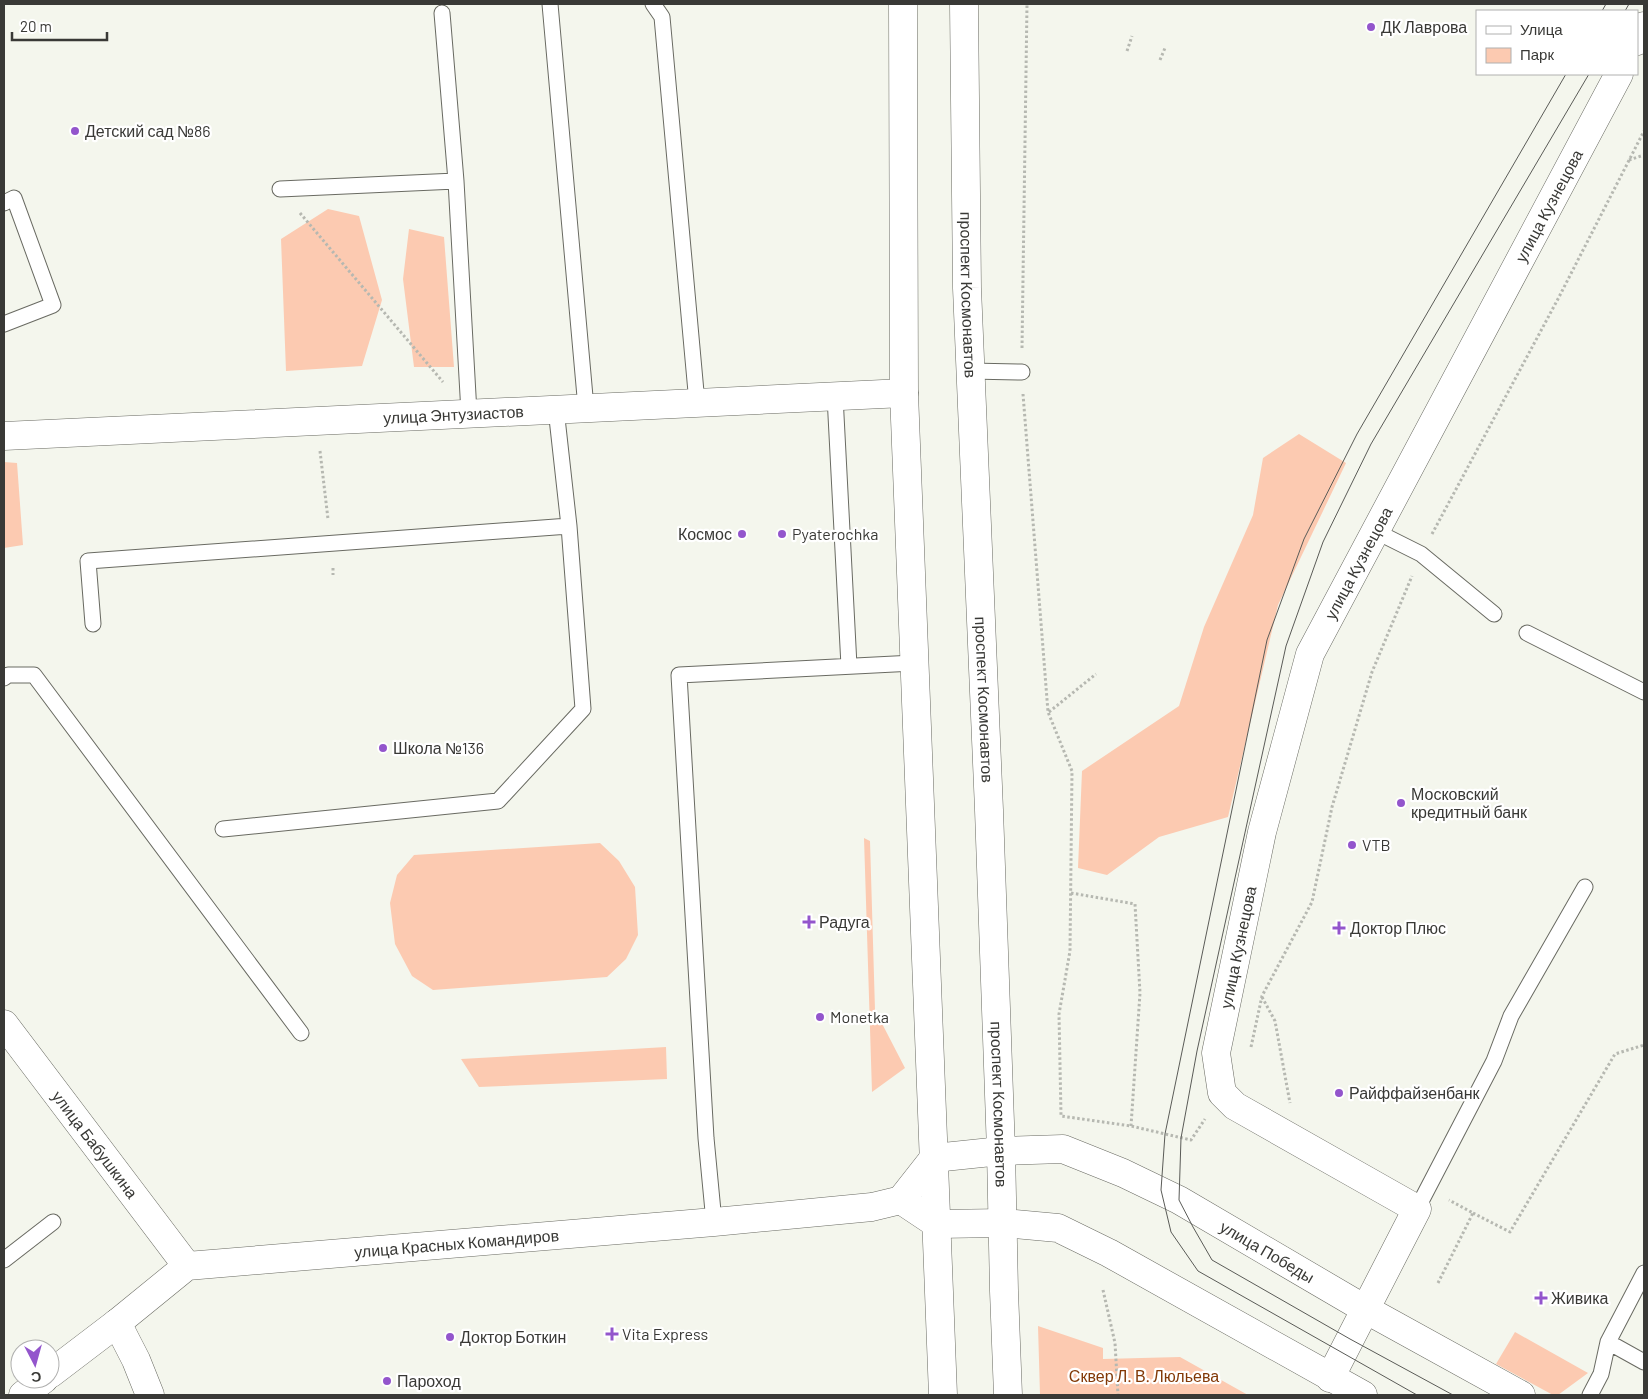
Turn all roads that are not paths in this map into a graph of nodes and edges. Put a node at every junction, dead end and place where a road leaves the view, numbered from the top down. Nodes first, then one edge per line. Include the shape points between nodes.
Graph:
1 (550, 4) edge
2 (653, 4) edge
3 (903, 4) edge
4 (964, 4) edge
5 (442, 13) dead end
6 (1644, 26) edge
7 (1638, 38) edge
8 (1618, 75) edge
9 (456, 181) junction
10 (280, 189) road end
11 (4, 203) edge
12 (4, 324) edge
13 (970, 371) junction
14 (1022, 372) dead end
15 (904, 393) junction
16 (835, 396) junction
17 (696, 403) junction
18 (586, 408) junction
19 (556, 410) junction
20 (469, 413) junction
21 (4, 436) edge
22 (569, 526) junction
23 (1375, 532) junction
24 (1494, 614) dead end
25 (93, 624) dead end
26 (1527, 633) dead end
27 (914, 663) junction
28 (849, 666) junction
29 (4, 678) edge
30 (1644, 692) edge
31 (223, 829) dead end
32 (1585, 887) dead end
33 (4, 1024) edge
34 (301, 1033) dead end
35 (1002, 1151) junction
36 (934, 1158) junction
37 (901, 1200) junction
38 (1417, 1209) junction
39 (53, 1222) dead end
40 (714, 1222) junction
41 (1003, 1223) junction
42 (937, 1224) junction
43 (4, 1260) edge
44 (187, 1266) junction
45 (1644, 1273) edge
46 (1365, 1309) junction
47 (117, 1323) junction
48 (1608, 1342) junction
49 (1644, 1362) edge
50 (60, 1366) edge
51 (1330, 1378) junction
52 (150, 1395) edge
53 (943, 1395) edge
54 (1008, 1395) edge
55 (1362, 1395) edge
56 (1521, 1395) edge
57 (1590, 1395) edge

1 - 18 lane
2 - 17 lane via 662,17
3 - 15 main road
4 - 13 main road, проспект Космонавтов
5 - 9 lane
6 - 7 main road
8 - 23 main road, улица Кузнецова
9 - 10 lane
9 - 20 lane
11 - 12 lane via 14,198 53,305
13 - 14 lane
13 - 35 main road, проспект Космонавтов
15 - 16 main road, улица Энтузиастов
15 - 27 main road
16 - 17 main road, улица Энтузиастов
16 - 28 lane
17 - 18 main road, улица Энтузиастов
18 - 19 main road, улица Энтузиастов
19 - 20 main road, улица Энтузиастов
19 - 22 lane
20 - 21 main road, улица Энтузиастов
22 - 25 lane via 88,561
22 - 31 lane via 583,709 498,801
23 - 24 lane via 1421,554
23 - 38 main road, улица Кузнецова via 1310,654 1262,832 1216,1053 1222,1093 1234,1106
26 - 30 lane
27 - 28 lane
27 - 36 main road
28 - 40 lane via 679,675 705,1128
29 - 34 lane via 8,675 34,675
32 - 38 lane via 1512,1016 1494,1062
33 - 44 main road, улица Бабушкина
35 - 36 main road, улица Победы
35 - 41 main road, проспект Космонавтов
35 - 46 main road, улица Победы via 1063,1148 1123,1173 1179,1200
36 - 37 main road
36 - 42 main road
37 - 40 main road, улица Красных Командиров via 872,1207
37 - 42 main road
38 - 46 main road
39 - 43 lane
40 - 44 main road, улица Красных Командиров
41 - 42 main road
41 - 51 main road via 1058,1228 1109,1253
41 - 54 main road, проспект Космонавтов
42 - 53 main road
44 - 47 main road
45 - 48 lane
46 - 51 main road
46 - 56 main road, улица Победы
47 - 50 main road
47 - 52 main road
48 - 49 lane
48 - 57 lane via 1601,1374
51 - 55 main road

